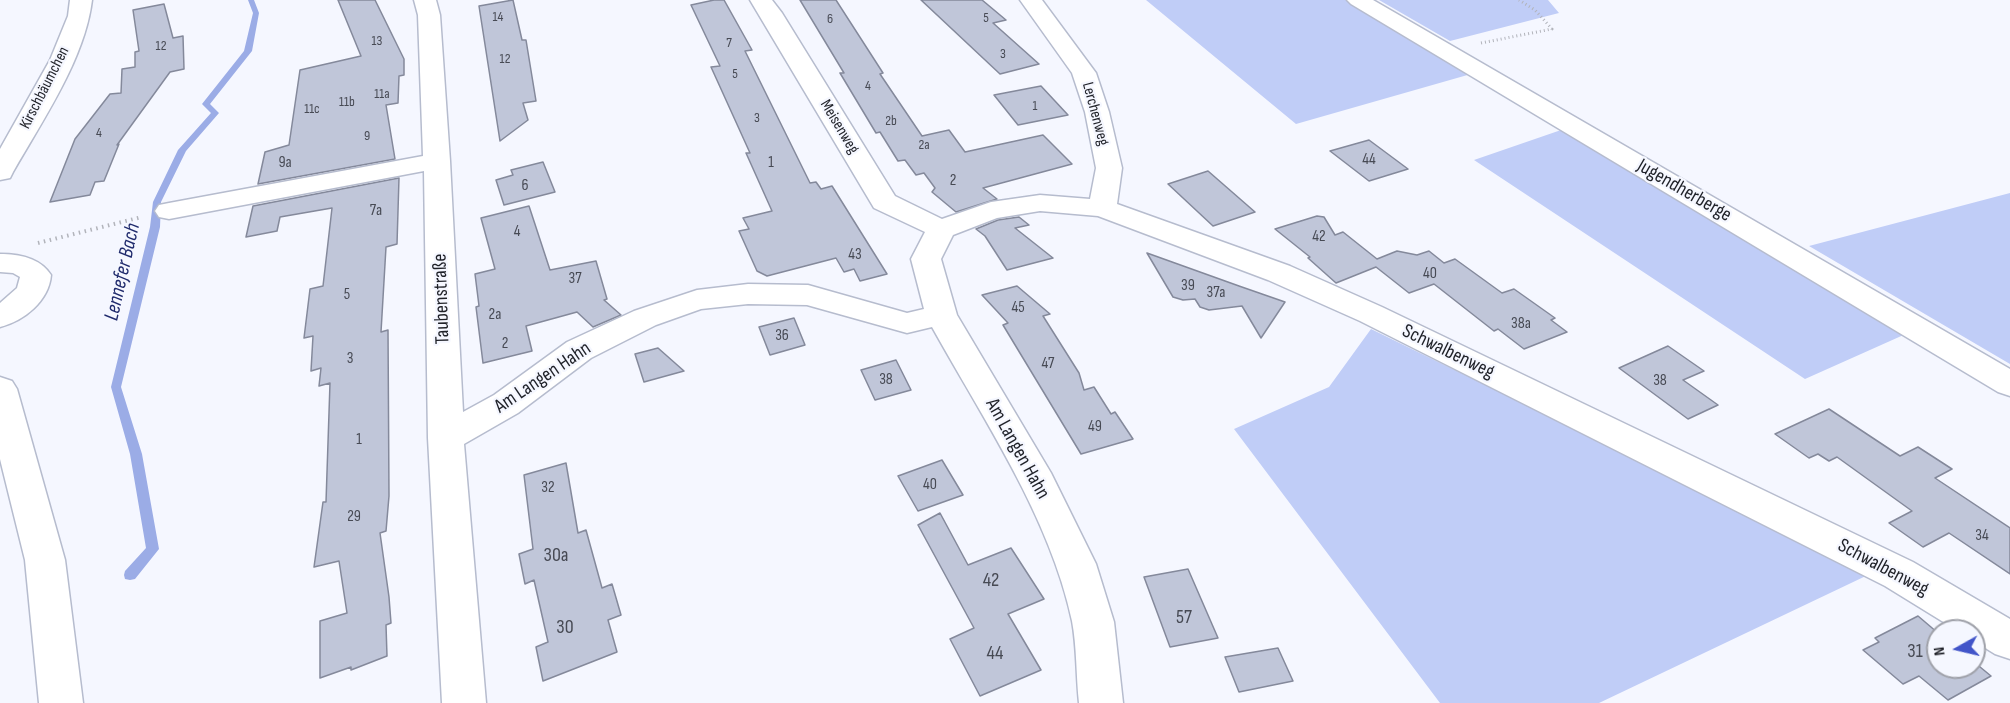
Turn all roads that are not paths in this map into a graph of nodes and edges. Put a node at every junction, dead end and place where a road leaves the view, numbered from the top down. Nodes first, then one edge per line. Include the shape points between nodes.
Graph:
1 (81, 0) edge
2 (425, 0) edge
3 (760, 0) edge
4 (1031, 0) edge
5 (1358, 0) edge
6 (437, 161) junction
7 (0, 172) edge
8 (1102, 208) junction
9 (157, 214) road end
10 (940, 229) junction
11 (0, 263) edge
12 (941, 315) junction
13 (0, 317) edge
14 (2010, 384) edge
15 (0, 389) edge
16 (446, 438) junction
17 (2010, 641) edge
18 (61, 703) edge
19 (464, 703) edge
20 (1101, 703) edge

1 - 7 street, Kirschbäumchen via 76,26 55,71
2 - 6 street, Taubenstraße
3 - 10 street, Meisenweg via 884,202
4 - 8 street, Lerchenweg via 1084,73 1098,112 1109,168
5 - 14 street, Jugendherberge
6 - 9 street
6 - 16 street, Taubenstraße
8 - 10 street, Schwalbenweg via 1040,203 991,210
8 - 17 street, Schwalbenweg via 1279,273 1371,314 1899,573
10 - 12 street via 926,260
11 - 13 street via 30,268 36,275 36,284 29,295
12 - 16 street, Am Langen Hahn via 907,323 808,295 748,294 698,300 645,318 579,350 506,404
12 - 20 street, Am Langen Hahn via 1038,483 1076,564 1093,622
15 - 18 street via 45,560
16 - 19 street

